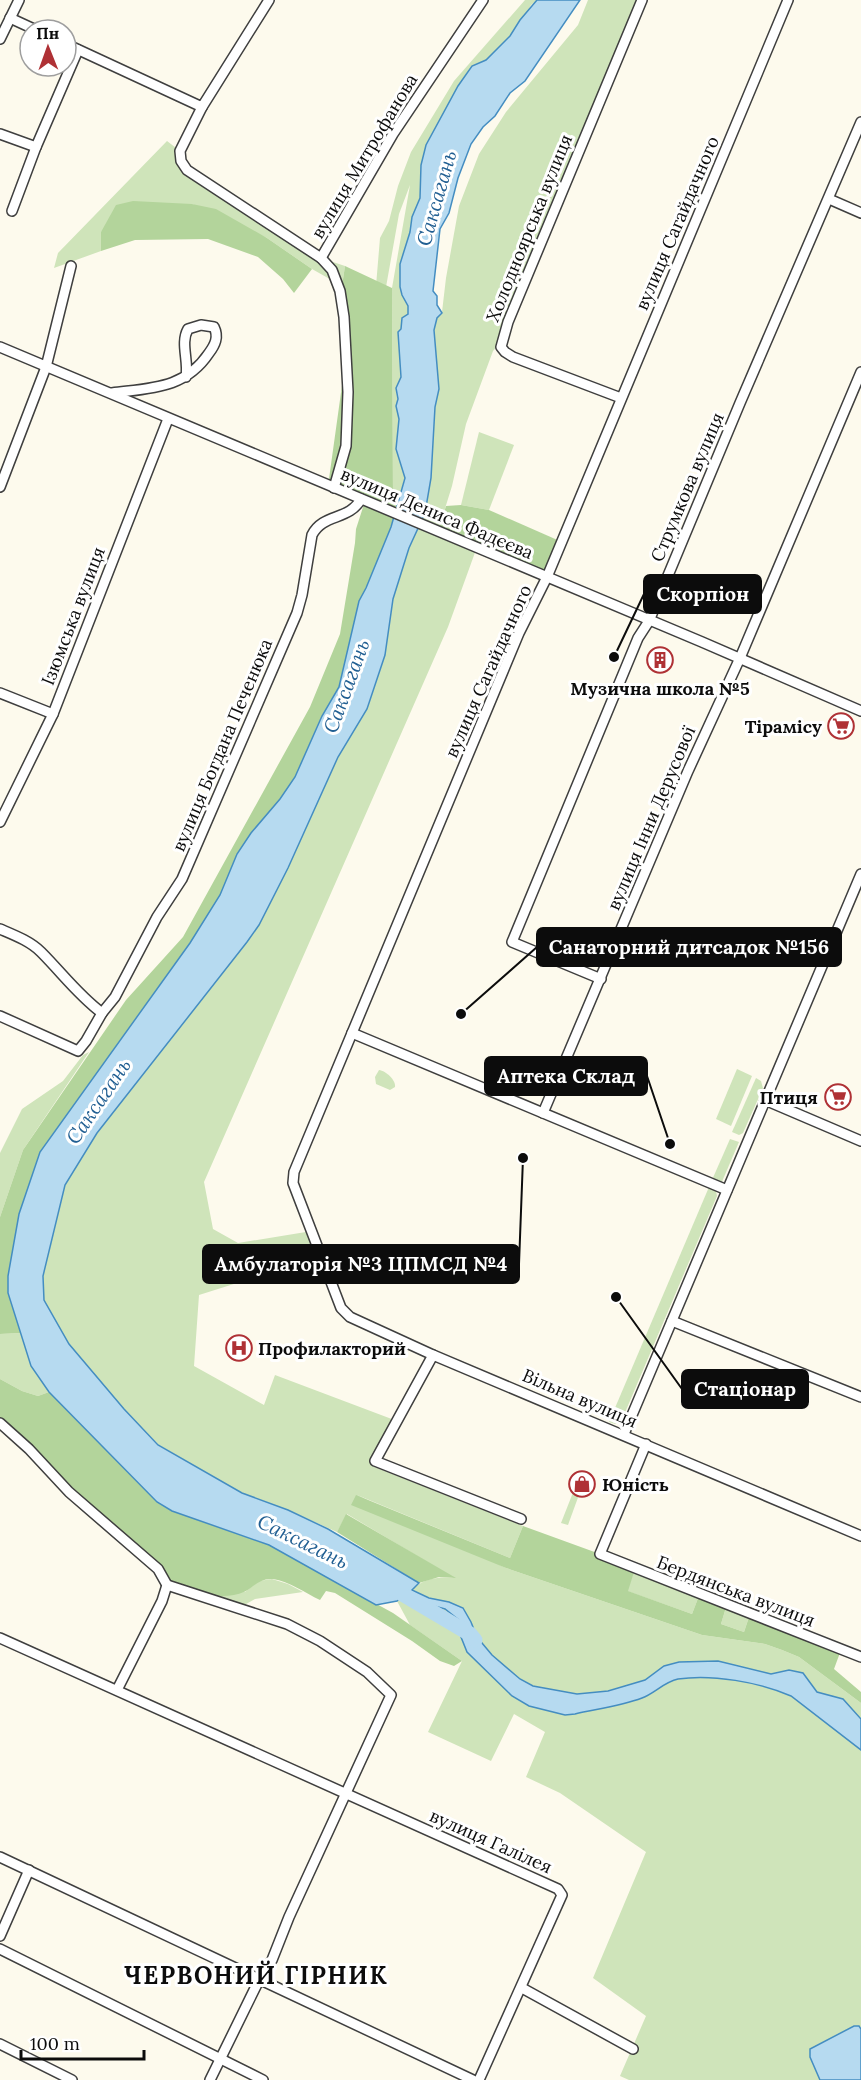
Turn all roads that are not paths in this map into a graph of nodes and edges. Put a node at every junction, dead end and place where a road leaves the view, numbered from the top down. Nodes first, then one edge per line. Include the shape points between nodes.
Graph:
1 (19, 0) edge
2 (269, 0) edge
3 (483, 0) edge
4 (642, 0) edge
5 (788, 0) edge
6 (10, 18) junction
7 (18, 22) edge
8 (0, 39) edge
9 (78, 50) edge
10 (66, 78) edge
11 (202, 107) junction
12 (861, 122) edge
13 (0, 134) edge
14 (36, 147) junction
15 (829, 199) junction
16 (12, 211) dead end
17 (861, 213) edge
18 (321, 258) junction
19 (70, 266) dead end
20 (0, 347) edge
21 (46, 367) junction
22 (861, 372) edge
23 (186, 377) junction
24 (109, 394) junction
25 (621, 398) junction
26 (168, 418) junction
27 (0, 486) edge
28 (334, 488) junction
29 (363, 500) junction
30 (547, 578) junction
31 (650, 621) junction
32 (740, 658) junction
33 (0, 693) edge
34 (861, 711) edge
35 (53, 714) junction
36 (0, 822) edge
37 (861, 874) edge
38 (0, 929) edge
39 (601, 979) junction
40 (102, 1013) junction
41 (0, 1016) edge
42 (352, 1033) junction
43 (765, 1100) junction
44 (543, 1113) junction
45 (861, 1141) edge
46 (727, 1190) junction
47 (322, 1256) joint
48 (672, 1321) junction
49 (433, 1354) junction
50 (861, 1397) edge
51 (0, 1423) edge
52 (624, 1434) junction
53 (646, 1444) junction
54 (521, 1519) dead end
55 (861, 1536) edge
56 (167, 1585) junction
57 (0, 1638) edge
58 (861, 1657) edge
59 (117, 1690) junction
60 (345, 1794) junction
61 (0, 1857) edge
62 (29, 1870) junction
63 (0, 1936) edge
64 (0, 1949) edge
65 (260, 1978) junction
66 (522, 1988) junction
67 (0, 2044) edge
68 (633, 2049) dead end
69 (220, 2059) junction
70 (72, 2080) edge
71 (210, 2080) edge
72 (262, 2080) edge
73 (473, 2080) edge
74 (479, 2080) edge

1 - 6 street
2 - 11 street
3 - 18 street, вулиця Митрофанова via 393,134
4 - 25 street, Холодноярська вулиця via 501,347 513,357
5 - 25 street, вулиця Сагайдачного
6 - 7 street
6 - 8 street
9 - 11 street
10 - 14 street
11 - 18 street, вулиця Митрофанова via 180,151 187,170
12 - 15 street, Струмкова вулиця
13 - 14 street
14 - 16 street
15 - 17 street
15 - 31 street, Струмкова вулиця
18 - 28 street via 332,270 340,291 348,382 346,447
19 - 21 street
20 - 21 street, вулиця Дениса Фадєєва
21 - 24 street, вулиця Дениса Фадєєва
21 - 27 street
22 - 32 street, вулиця Інни Дерусової
23 - 23 street via 214,346 214,327 201,325 188,329 184,335
23 - 24 street via 175,383
24 - 26 street, вулиця Дениса Фадєєва
25 - 30 street, вулиця Сагайдачного
26 - 28 street, вулиця Дениса Фадєєва
26 - 35 street, Ізюмська вулиця
28 - 29 street, вулиця Дениса Фадєєва
29 - 30 street, вулиця Дениса Фадєєва
29 - 40 street, вулиця Богдана Печенюка via 316,526 297,613 204,829 182,879
30 - 31 street, вулиця Дениса Фадєєва
30 - 42 street, вулиця Сагайдачного via 519,633
31 - 32 street, вулиця Дениса Фадєєва
31 - 39 street, Струмкова вулиця via 638,638 512,942
32 - 34 street, вулиця Дениса Фадєєва
32 - 39 street, вулиця Інни Дерусової
33 - 35 street
35 - 36 street, Ізюмська вулиця
37 - 43 street
38 - 40 street via 40,951 74,990
39 - 44 street, вулиця Інни Дерусової
40 - 41 street, вулиця Богдана Печенюка via 78,1051
42 - 44 street
42 - 47 street, вулиця Сагайдачного via 294,1172 293,1183
43 - 45 street
43 - 46 street
44 - 46 street
46 - 48 street
47 - 49 street, Вільна вулиця via 344,1313
48 - 50 street
48 - 52 street
49 - 52 street, Вільна вулиця
49 - 54 street via 375,1461
51 - 56 street via 69,1492 158,1569
52 - 53 street, Вільна вулиця
53 - 55 street, Вільна вулиця
53 - 58 street, Бердянська вулиця via 600,1554
56 - 59 street
56 - 60 street via 287,1624 367,1672 391,1695
57 - 59 street, вулиця Галілея
59 - 60 street, вулиця Галілея
60 - 65 street
60 - 66 street, вулиця Галілея via 558,1889 561,1896
61 - 62 street
62 - 63 street
62 - 65 street
64 - 69 street
65 - 69 street
65 - 73 street
66 - 68 street
66 - 74 street, вулиця Галілея
67 - 70 street
69 - 71 street
69 - 72 street

